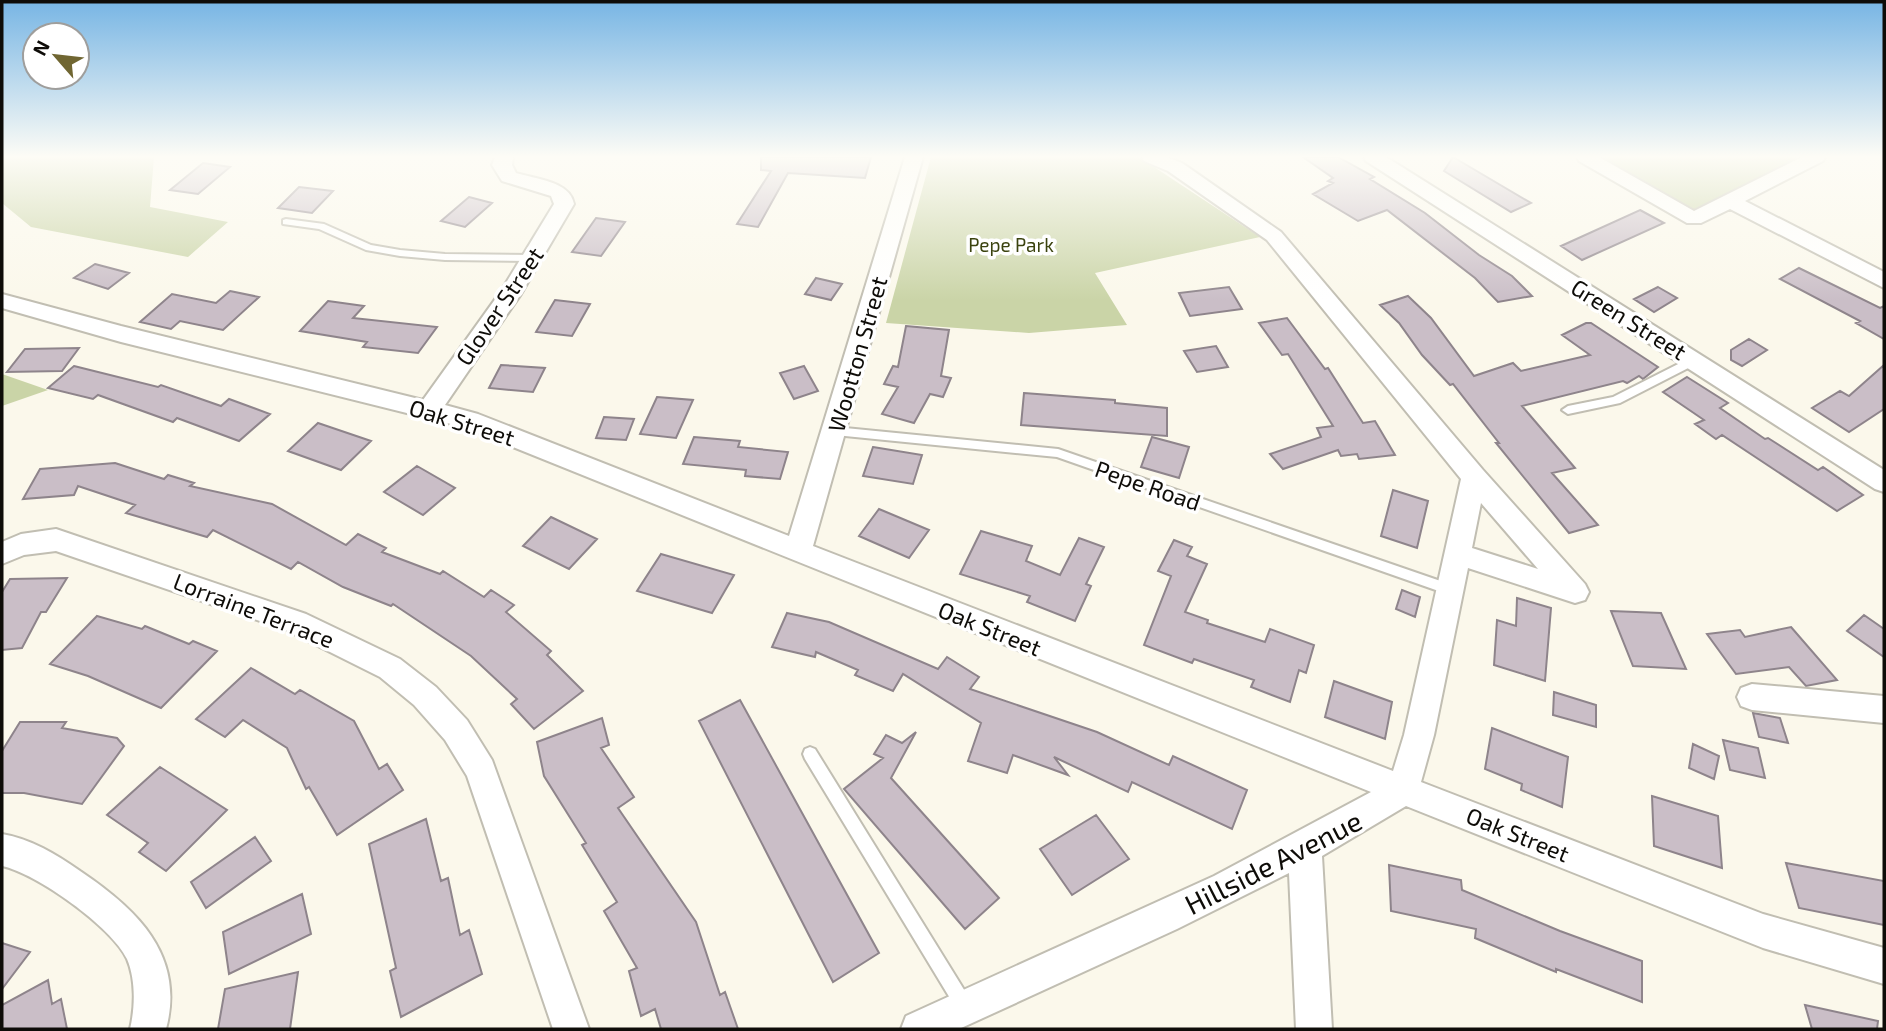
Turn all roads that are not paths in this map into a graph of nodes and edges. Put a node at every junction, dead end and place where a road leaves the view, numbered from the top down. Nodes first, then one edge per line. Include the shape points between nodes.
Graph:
1 (563, 205) edge
2 (900, 205) edge
3 (1230, 205) edge
4 (1449, 205) edge
5 (1670, 205) edge
6 (1722, 205) edge
7 (1738, 205) edge
8 (1694, 219) joint
9 (286, 222) dead end
10 (533, 258) junction
11 (1884, 281) edge
12 (2, 301) edge
13 (85, 324) joint
14 (1694, 360) junction
15 (429, 410) junction
16 (1568, 410) dead end
17 (835, 431) junction
18 (1879, 471) edge
19 (1474, 477) junction
20 (798, 551) junction
21 (2, 553) edge
22 (1458, 554) junction
23 (1450, 590) junction
24 (1752, 697) dead end
25 (1884, 709) edge
26 (810, 754) dead end
27 (1403, 788) junction
28 (1305, 848) junction
29 (2, 850) edge
30 (1884, 966) edge
31 (965, 1008) junction
32 (148, 1029) edge
33 (571, 1029) edge
34 (919, 1029) edge
35 (1314, 1029) edge

1 - 10 street, Glover Street
2 - 17 street, Wootton Street
3 - 19 street via 1274,236
4 - 14 street, Green Street
5 - 8 street
6 - 8 street
7 - 11 street
9 - 10 lane via 321,226 369,248 400,253
10 - 15 street, Glover Street
12 - 13 street
13 - 15 street, Oak Street
14 - 16 lane via 1616,400
14 - 18 street, Green Street
15 - 20 street, Oak Street via 530,443
17 - 20 street, Wootton Street
17 - 23 lane, Pepe Road via 1058,453
19 - 22 street
19 - 22 street via 1575,592
20 - 27 street, Oak Street
21 - 33 street, Lorraine Terrace via 56,540 202,588 296,622 390,668 425,696 456,730 481,770
22 - 23 street
23 - 27 street
24 - 25 street
26 - 31 lane
27 - 28 street, Hillside Avenue
27 - 30 street, Oak Street via 1763,931
28 - 31 street, Hillside Avenue via 1207,898
28 - 35 street
29 - 32 street via 40,863 127,926 150,974 152,1016
31 - 34 street, Hillside Avenue

